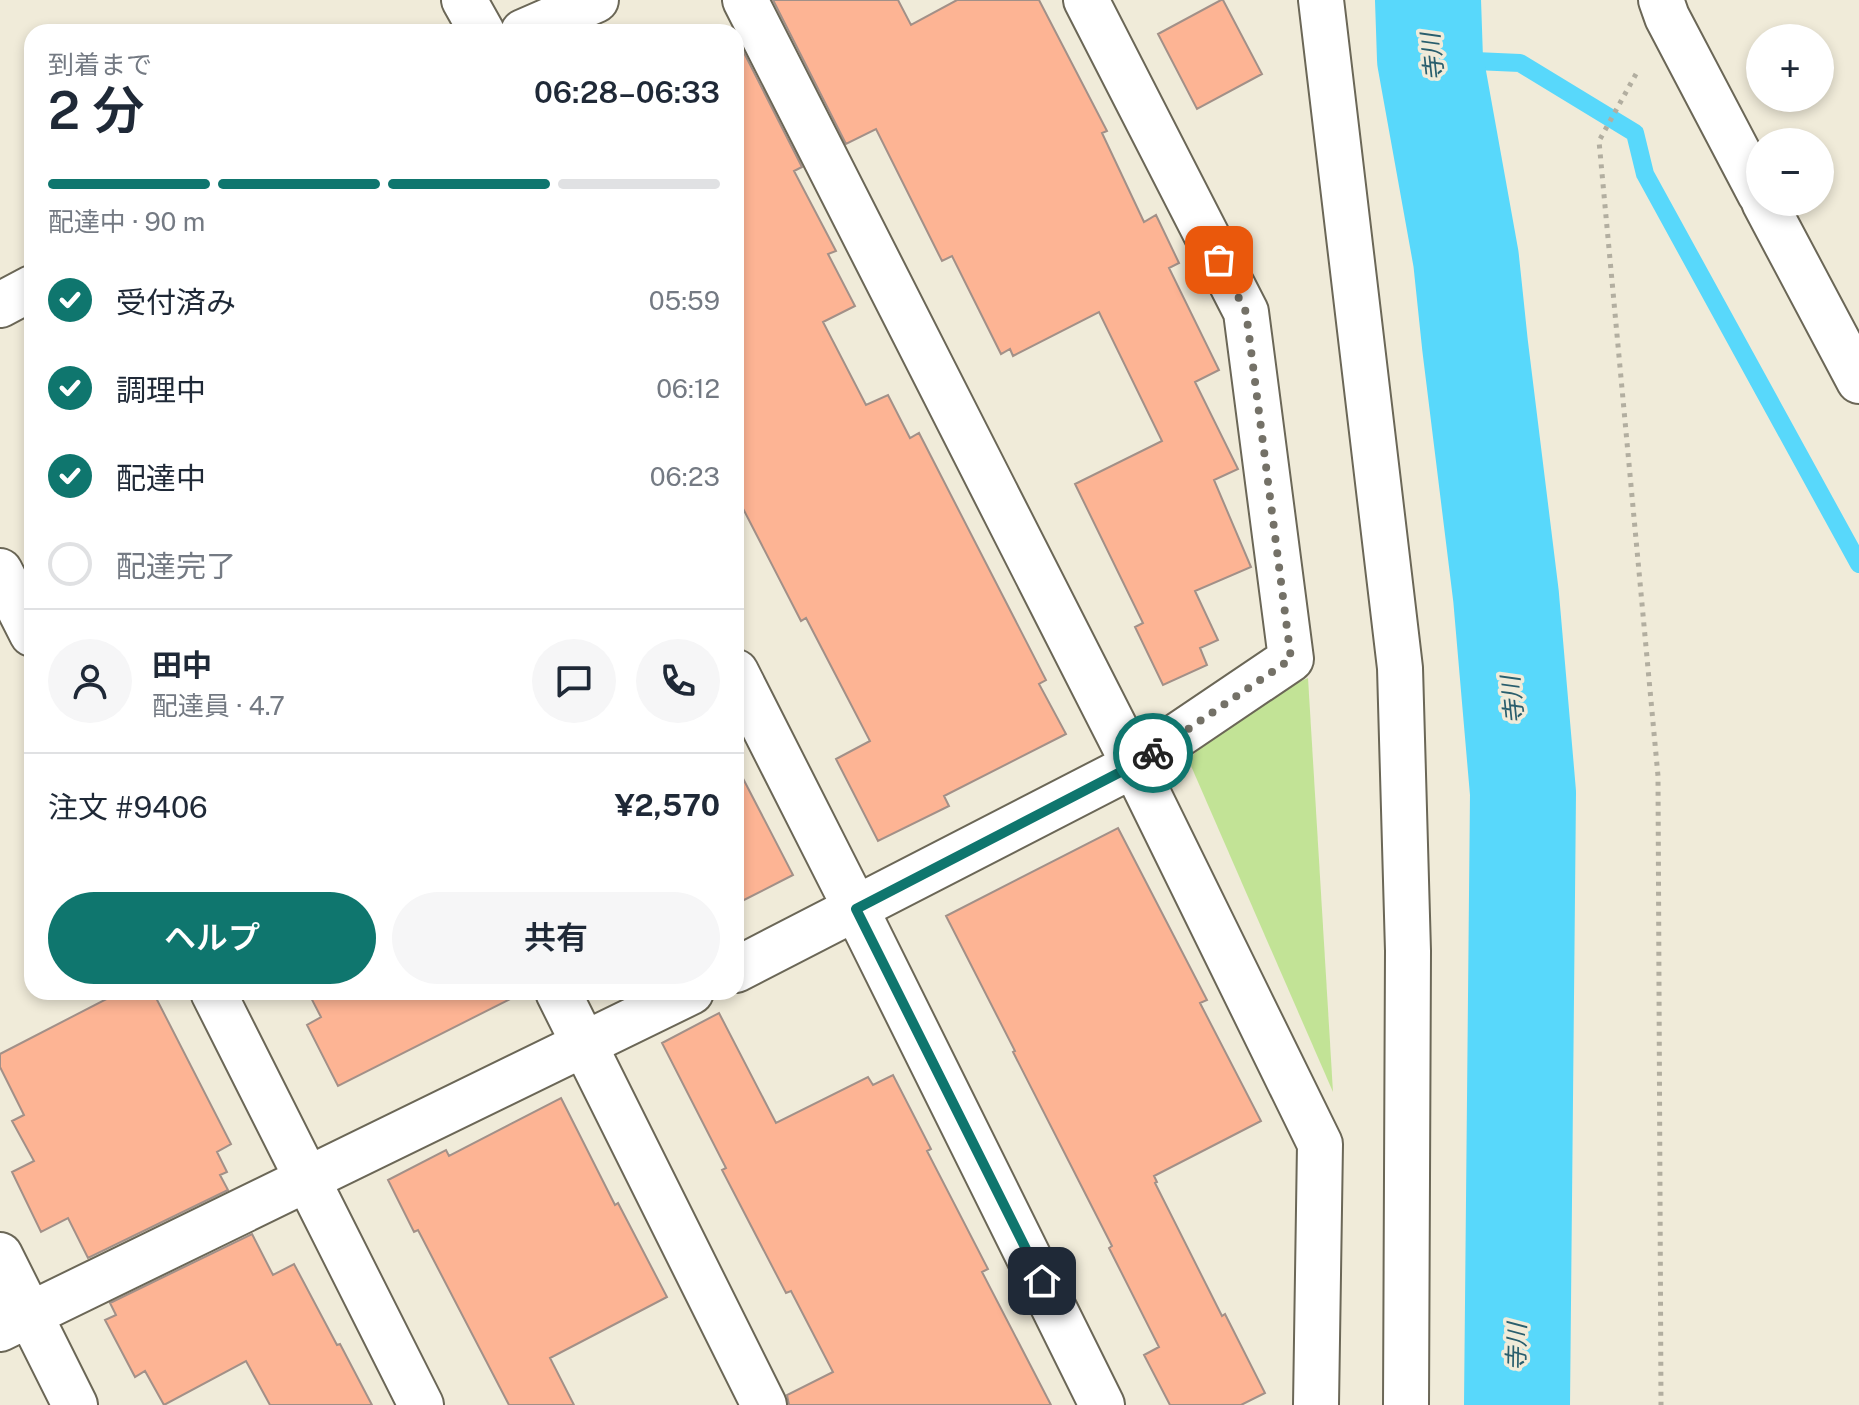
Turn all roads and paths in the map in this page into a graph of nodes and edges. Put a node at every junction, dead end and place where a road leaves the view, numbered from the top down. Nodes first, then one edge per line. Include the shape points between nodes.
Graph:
1 (464, 0) edge
2 (596, 0) edge
3 (745, 0) edge
4 (1086, 0) edge
5 (1321, 0) edge
6 (1664, 8) edge
7 (478, 24) edge
8 (541, 24) edge
9 (1746, 167) edge
10 (1771, 216) edge
11 (24, 292) edge
12 (0, 305) edge
13 (1859, 381) edge
14 (0, 571) edge
15 (24, 618) edge
16 (744, 688) edge
17 (1134, 765) junction
18 (856, 909) junction
19 (744, 966) edge
20 (217, 1000) edge
21 (562, 1000) edge
22 (675, 1000) edge
23 (585, 1045) junction
24 (308, 1180) junction
25 (0, 1255) edge
26 (15, 1322) edge
27 (75, 1405) edge
28 (421, 1405) edge
29 (764, 1405) edge
30 (1102, 1405) edge
31 (1316, 1405) edge
32 (1406, 1405) edge
33 (1661, 1405) edge

1 - 7 street
2 - 8 street
3 - 17 street
4 - 17 street via 1246,312 1291,659
5 - 32 street via 1400,668 1408,951
6 - 9 street
6 - 33 path via 1599,141 1658,776
10 - 13 street
11 - 12 street
14 - 15 street
16 - 18 street
17 - 18 street
17 - 31 street via 1320,1144
18 - 19 street
18 - 30 street
20 - 24 street
21 - 23 street
22 - 23 street
23 - 24 street
23 - 29 street
24 - 26 street
24 - 28 street
25 - 26 street
26 - 27 street

